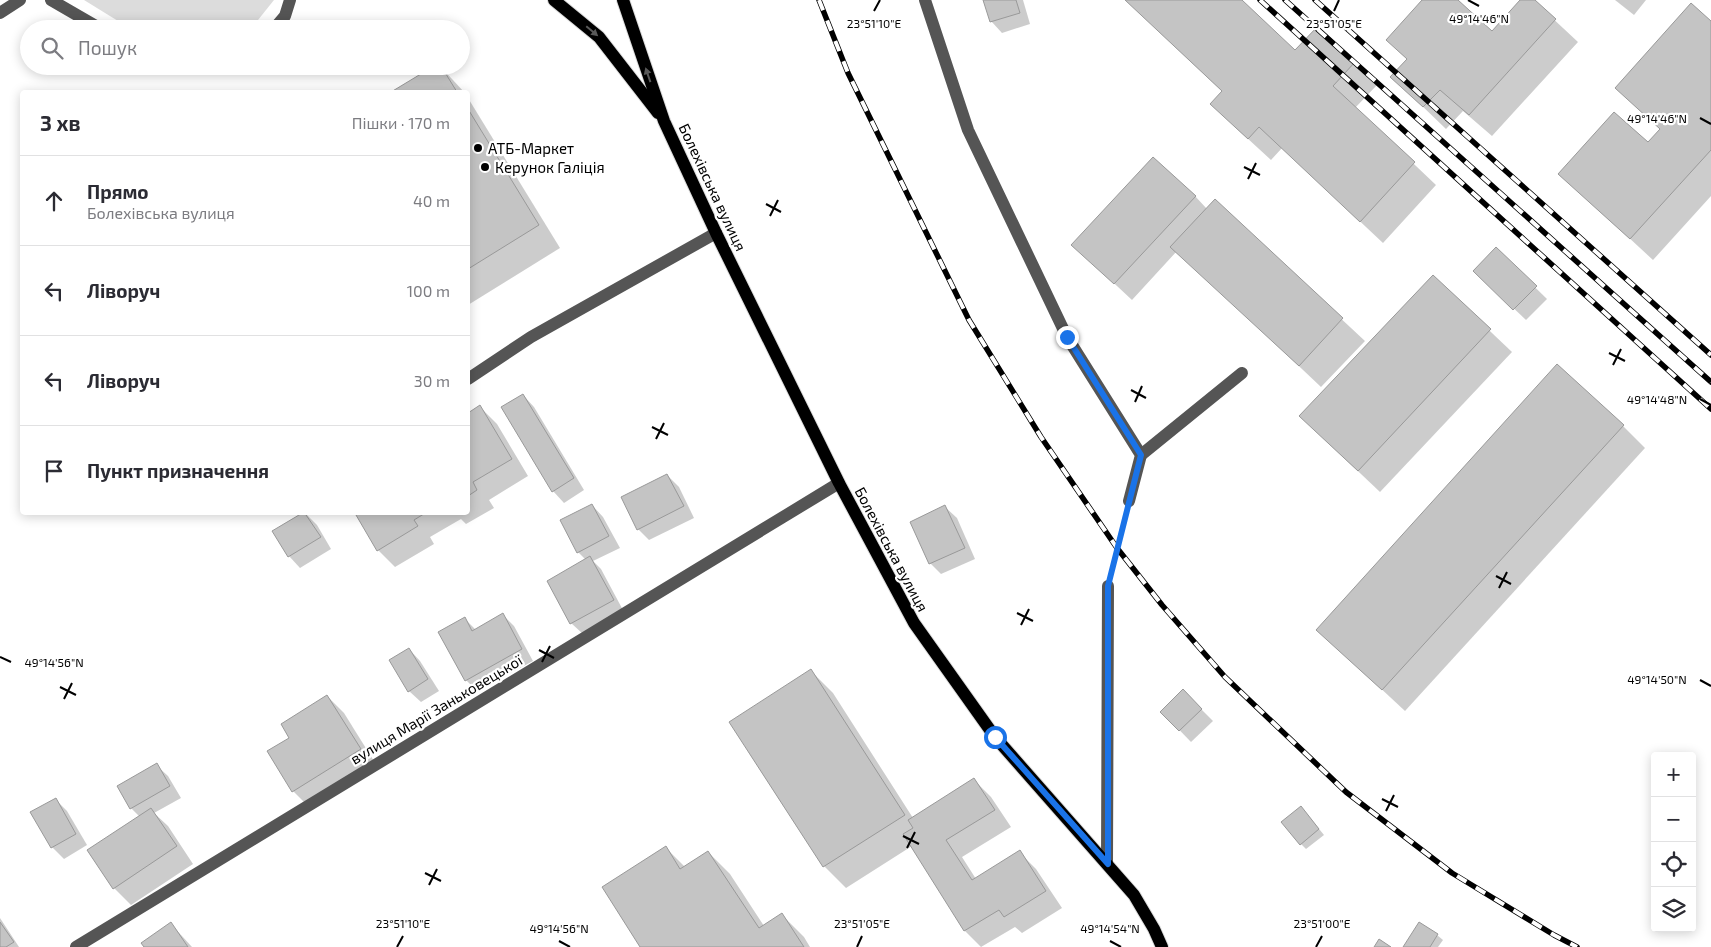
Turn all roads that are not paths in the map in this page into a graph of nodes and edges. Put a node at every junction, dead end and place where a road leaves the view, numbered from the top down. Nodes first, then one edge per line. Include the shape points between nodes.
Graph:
1 (20, 0) edge
2 (51, 0) edge
3 (290, 0) edge
4 (554, 0) edge
5 (623, 0) edge
6 (925, 0) edge
7 (0, 13) edge
8 (85, 20) edge
9 (282, 20) edge
10 (664, 121) junction
11 (716, 233) junction
12 (1242, 373) dead end
13 (470, 378) edge
14 (1141, 455) junction
15 (840, 483) junction
16 (1129, 501) road end
17 (1108, 586) road end
18 (1108, 864) junction
19 (76, 947) edge
20 (1162, 947) edge

1 - 7 street
2 - 8 street
3 - 9 street
4 -> 10 main road, Болехівська вулиця via 599,37
10 -> 5 main road, Болехівська вулиця
6 - 14 street via 972,139 1067,337
10 - 11 main road, Болехівська вулиця
11 - 13 street via 531,337
11 - 15 main road, Болехівська вулиця
12 - 14 street
14 - 16 street
15 - 18 main road, Болехівська вулиця via 914,623 995,737
15 - 19 street, вулиця Марії Заньковецької
17 - 18 street
18 - 20 main road, Болехівська вулиця via 1134,895

